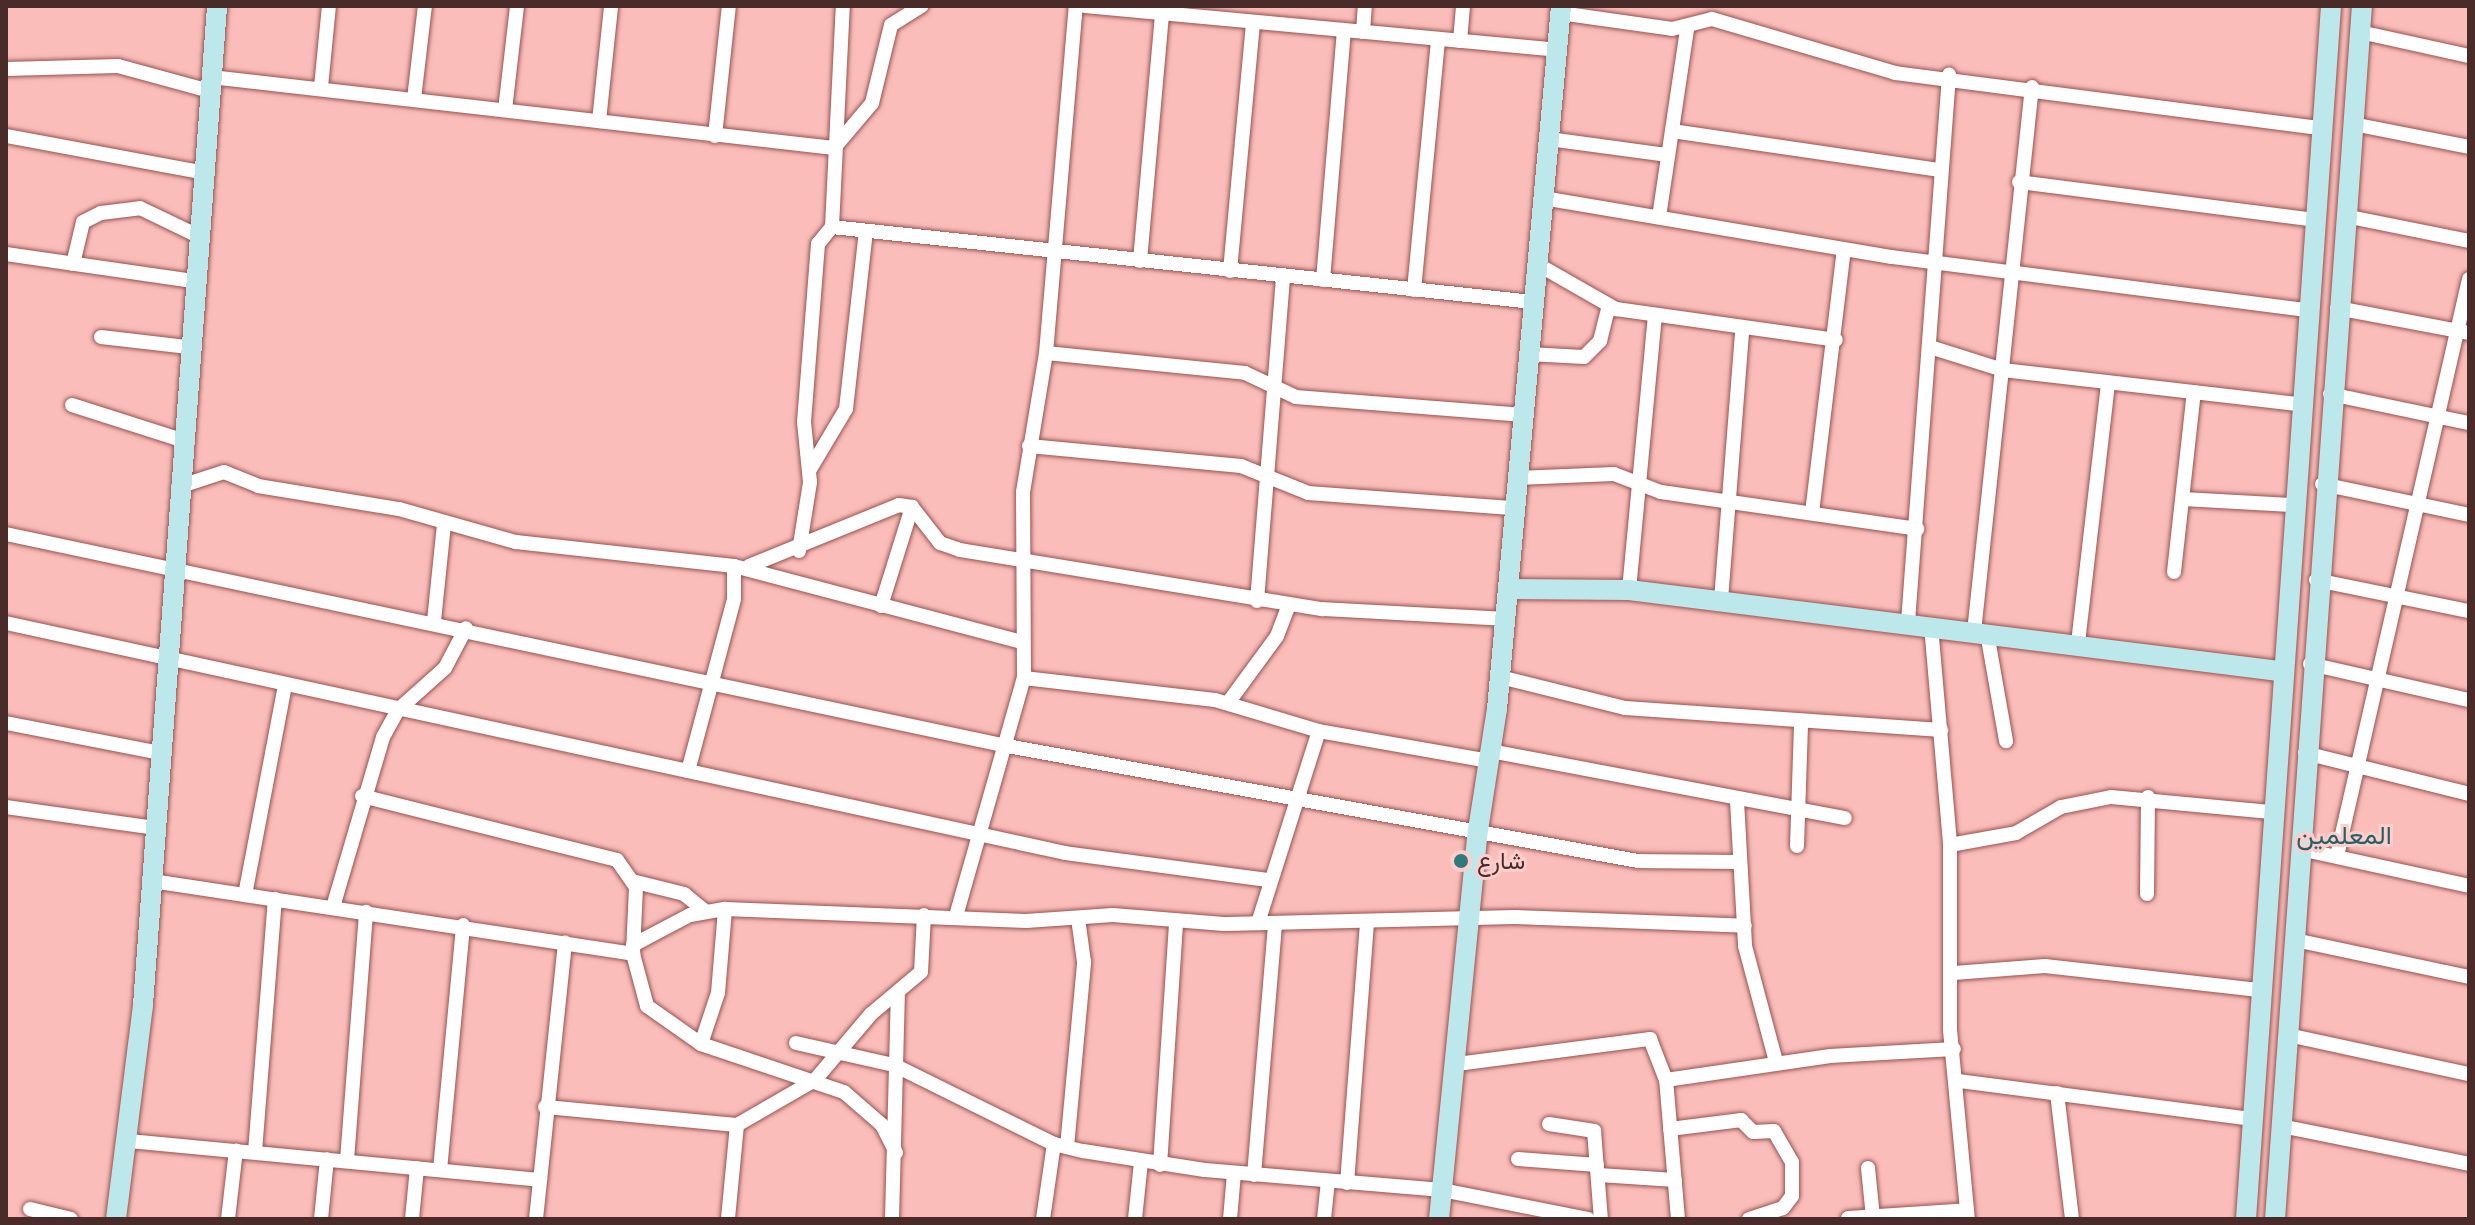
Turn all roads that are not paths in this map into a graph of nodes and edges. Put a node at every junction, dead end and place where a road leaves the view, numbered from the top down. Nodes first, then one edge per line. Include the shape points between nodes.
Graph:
1 (217, 6) edge
2 (329, 6) edge
3 (425, 6) edge
4 (517, 6) edge
5 (611, 6) edge
6 (729, 6) edge
7 (843, 6) edge
8 (921, 6) edge
9 (1076, 6) edge
10 (1085, 6) edge
11 (1274, 6) edge
12 (1365, 6) edge
13 (1463, 6) edge
14 (2331, 6) edge
15 (2362, 6) edge
16 (1561, 9) edge
17 (1184, 11) edge
18 (1162, 13) junction
19 (1253, 22) junction
20 (1273, 23) junction
21 (1687, 29) junction
22 (1344, 30) junction
23 (1363, 32) junction
24 (2360, 32) junction
25 (1438, 39) junction
26 (1460, 41) junction
27 (1557, 50) junction
28 (2469, 56) edge
29 (6, 69) edge
30 (1949, 75) junction
31 (210, 84) junction
32 (321, 87) junction
33 (2032, 87) junction
34 (414, 99) junction
35 (505, 110) junction
36 (599, 121) junction
37 (2353, 124) junction
38 (2321, 128) junction
39 (1672, 131) junction
40 (6, 136) edge
41 (715, 136) junction
42 (1549, 139) junction
43 (2469, 147) edge
44 (834, 148) junction
45 (1668, 155) junction
46 (1940, 170) junction
47 (201, 172) junction
48 (2019, 182) junction
49 (1543, 198) junction
50 (2345, 216) junction
51 (1659, 217) junction
52 (2314, 220) junction
53 (832, 227) junction
54 (866, 231) junction
55 (196, 235) junction
56 (2469, 241) edge
57 (1844, 250) junction
58 (1052, 252) junction
59 (6, 254) edge
60 (1140, 261) junction
61 (1934, 263) junction
62 (73, 264) junction
63 (1537, 264) junction
64 (1230, 271) junction
65 (2012, 275) junction
66 (1283, 276) junction
67 (2469, 279) edge
68 (1323, 280) junction
69 (193, 281) junction
70 (1414, 290) junction
71 (1533, 302) junction
72 (1609, 305) junction
73 (2337, 308) junction
74 (2306, 310) junction
75 (1655, 315) junction
76 (1742, 332) junction
77 (2463, 332) edge
78 (101, 337) dead end
79 (1836, 340) junction
80 (188, 347) junction
81 (1930, 347) junction
82 (1046, 353) junction
83 (1528, 354) junction
84 (2003, 370) junction
85 (2108, 383) junction
86 (1275, 387) junction
87 (2194, 392) junction
88 (2330, 394) junction
89 (2299, 404) junction
90 (72, 405) dead end
91 (1523, 415) junction
92 (2439, 416) junction
93 (2469, 423) edge
94 (182, 440) junction
95 (1029, 446) junction
96 (2295, 452) junction
97 (2325, 455) junction
98 (809, 471) junction
99 (1268, 477) junction
100 (1517, 478) junction
101 (2322, 484) junction
102 (178, 487) junction
103 (1640, 487) junction
104 (2183, 499) junction
105 (1728, 502) junction
106 (2420, 503) junction
107 (2291, 505) junction
108 (912, 507) junction
109 (1514, 508) junction
110 (1812, 513) junction
111 (2469, 515) edge
112 (444, 524) junction
113 (1917, 529) junction
114 (6, 534) edge
115 (799, 551) junction
116 (1025, 560) junction
117 (734, 566) junction
118 (170, 569) junction
119 (2174, 572) dead end
120 (2316, 580) junction
121 (1508, 589) junction
122 (1629, 590) junction
123 (2398, 595) junction
124 (1721, 600) junction
125 (1257, 601) junction
126 (1289, 605) junction
127 (881, 606) junction
128 (2469, 611) edge
129 (1505, 619) junction
130 (434, 621) junction
131 (1908, 622) junction
132 (6, 623) edge
133 (1931, 626) junction
134 (466, 628) junction
135 (1980, 632) junction
136 (1021, 642) junction
137 (2078, 643) junction
138 (164, 658) junction
139 (2310, 664) junction
140 (2279, 671) junction
141 (1500, 677) junction
142 (1024, 678) junction
143 (2378, 679) junction
144 (285, 685) junction
145 (710, 685) junction
146 (2469, 700) edge
147 (1228, 703) junction
148 (398, 710) junction
149 (6, 723) edge
150 (1801, 724) junction
151 (1941, 730) junction
152 (1319, 731) junction
153 (2006, 741) dead end
154 (1007, 746) junction
155 (161, 753) junction
156 (2305, 753) junction
157 (1490, 756) junction
158 (2359, 768) junction
159 (688, 771) junction
160 (2469, 794) edge
161 (362, 796) junction
162 (2148, 797) junction
163 (1294, 800) junction
164 (1737, 801) junction
165 (6, 807) edge
166 (1794, 808) junction
167 (2270, 812) junction
168 (1845, 818) dead end
169 (155, 828) junction
170 (1478, 830) junction
171 (982, 836) junction
172 (1950, 845) junction
173 (1797, 846) dead end
174 (2300, 849) junction
175 (2337, 856) junction
176 (1735, 862) junction
177 (1268, 880) junction
178 (152, 881) junction
179 (632, 881) junction
180 (2469, 886) edge
181 (2147, 894) dead end
182 (245, 895) junction
183 (275, 899) junction
184 (333, 907) junction
185 (725, 909) junction
186 (704, 910) junction
187 (366, 912) junction
188 (924, 915) junction
189 (956, 916) junction
190 (1078, 918) junction
191 (1176, 921) junction
192 (1258, 923) junction
193 (1275, 923) junction
194 (1473, 923) junction
195 (1367, 924) junction
196 (463, 925) junction
197 (1745, 926) junction
198 (2295, 940) junction
199 (565, 943) junction
200 (633, 950) junction
201 (1954, 973) junction
202 (2469, 977) edge
203 (2259, 990) junction
204 (898, 995) junction
205 (2288, 1035) junction
206 (796, 1043) dead end
207 (701, 1044) junction
208 (1954, 1049) junction
209 (840, 1051) junction
210 (1776, 1062) junction
211 (1457, 1064) junction
212 (894, 1065) junction
213 (2469, 1074) edge
214 (815, 1080) junction
215 (1666, 1080) junction
216 (1959, 1081) junction
217 (2057, 1093) junction
218 (545, 1107) junction
219 (2252, 1119) junction
220 (1549, 1124) dead end
221 (737, 1125) junction
222 (2281, 1126) junction
223 (1670, 1129) junction
224 (128, 1141) junction
225 (1060, 1146) junction
226 (236, 1150) junction
227 (255, 1152) junction
228 (896, 1153) junction
229 (327, 1159) junction
230 (1518, 1159) dead end
231 (347, 1160) junction
232 (1141, 1162) junction
233 (2469, 1164) edge
234 (1160, 1165) junction
235 (417, 1168) junction
236 (1868, 1168) dead end
237 (440, 1170) junction
238 (1598, 1170) junction
239 (1234, 1173) junction
240 (1254, 1175) junction
241 (540, 1180) junction
242 (1675, 1180) junction
243 (1328, 1182) junction
244 (1347, 1183) junction
245 (1442, 1190) junction
246 (30, 1209) dead end
247 (1967, 1214) edge
248 (1873, 1217) edge
249 (1848, 1218) edge
250 (2278, 1218) edge
251 (71, 1219) edge
252 (116, 1219) edge
253 (228, 1219) edge
254 (321, 1219) edge
255 (412, 1219) edge
256 (536, 1219) edge
257 (728, 1219) edge
258 (892, 1219) edge
259 (1043, 1219) edge
260 (1135, 1219) edge
261 (1230, 1219) edge
262 (1324, 1219) edge
263 (1439, 1219) edge
264 (1588, 1219) edge
265 (1601, 1219) edge
266 (1678, 1219) edge
267 (1749, 1219) edge
268 (2072, 1219) edge
269 (2246, 1219) edge

1 - 31 street
2 - 32 street
3 - 34 street
4 - 35 street
5 - 36 street
6 - 41 street
7 - 44 street
8 - 44 street via 891,25 872,103
9 - 58 street
10 - 18 street
11 - 20 street
12 - 23 street
13 - 26 street
14 - 38 street
15 - 24 street
16 - 21 street
16 - 27 street
17 - 18 street
17 - 19 street
18 - 60 street
19 - 20 street
19 - 64 street
20 - 22 street
21 - 30 street via 1712,19 1859,65
21 - 39 street
22 - 23 street
22 - 68 street
23 - 25 street
24 - 28 street
24 - 37 street
25 - 26 street
25 - 70 street
26 - 27 street
27 - 42 street
29 - 31 street via 118,66
30 - 33 street
30 - 46 street
31 - 32 street
31 - 47 street
32 - 34 street
33 - 38 street
33 - 48 street
34 - 35 street
35 - 36 street
36 - 41 street
37 - 43 street
37 - 50 street
38 - 52 street
39 - 45 street
39 - 46 street
40 - 47 street
41 - 44 street
42 - 45 street
42 - 49 street
44 - 53 street
45 - 51 street
46 - 61 street
47 - 55 street
48 - 52 street
48 - 65 street
49 - 51 street
49 - 63 street
50 - 56 street
50 - 73 street
51 - 57 street
52 - 74 street
53 - 54 street
53 - 98 street via 818,244 804,422
54 - 58 street
54 - 98 street via 846,409
55 - 62 street via 140,208 101,213 83,222
55 - 69 street
57 - 61 street
57 - 79 street
58 - 60 street
58 - 82 street
59 - 62 street
60 - 64 street
61 - 65 street
61 - 81 street
62 - 69 street
63 - 71 street
63 - 72 street
64 - 66 street
65 - 74 street
65 - 84 street
66 - 68 street
66 - 86 street
67 - 77 street
68 - 70 street
69 - 80 street
70 - 71 street
71 - 83 street
72 - 75 street
72 - 83 street via 1600,341 1584,357
73 - 77 street
73 - 88 street
74 - 89 street
75 - 76 street
75 - 103 street
76 - 79 street
76 - 105 street
77 - 92 street
78 - 80 street
79 - 110 street
80 - 94 street
81 - 84 street
81 - 113 street
82 - 86 street via 1245,373
82 - 95 street
83 - 91 street
84 - 85 street
84 - 135 street
85 - 87 street
85 - 137 street
86 - 91 street via 1296,397
86 - 99 street
87 - 89 street
87 - 104 street
88 - 92 street
88 - 97 street
89 - 96 street
90 - 94 street
91 - 100 street
92 - 93 street
92 - 106 street
94 - 102 street
95 - 99 street via 1241,466
95 - 116 street
96 - 97 street
96 - 107 street
97 - 101 street
98 - 115 street
99 - 109 street via 1308,493
99 - 125 street
100 - 103 street via 1614,474
100 - 109 street
101 - 106 street
101 - 120 street
102 - 112 street via 224,472 258,486 399,509
102 - 118 street
103 - 105 street
103 - 122 street
104 - 107 street
104 - 119 street
105 - 110 street
105 - 124 street
106 - 111 street
106 - 123 street
107 - 140 street
108 - 115 street via 889,505
108 - 116 street via 940,543
108 - 127 street
109 - 121 street
110 - 113 street
112 - 117 street via 516,542
112 - 130 street
113 - 131 street
114 - 118 street
115 - 117 street
116 - 125 street
116 - 136 street
117 - 127 street
117 - 145 street via 734,599
118 - 130 street
118 - 138 street
120 - 123 street
120 - 139 street
121 - 122 street
121 - 129 street
122 - 124 street
123 - 128 street
123 - 143 street
124 - 131 street
125 - 126 street
126 - 129 street
126 - 147 street via 1277,636
127 - 136 street
129 - 141 street
130 - 134 street
131 - 133 street
132 - 138 street
133 - 135 street
133 - 151 street
134 - 145 street
134 - 148 street via 445,668
135 - 137 street
135 - 153 street
136 - 142 street
137 - 140 street
138 - 144 street
138 - 155 street
139 - 143 street
139 - 156 street
140 - 167 street
141 - 150 street via 1625,708
141 - 157 street
142 - 147 street
142 - 154 street
143 - 146 street
143 - 158 street
144 - 148 street
144 - 182 street
145 - 154 street
145 - 159 street
147 - 152 street
148 - 159 street
148 - 161 street
149 - 155 street
150 - 151 street
150 - 166 street
151 - 172 street
152 - 157 street
152 - 163 street
154 - 163 street
154 - 171 street
155 - 169 street
156 - 158 street
156 - 174 street
157 - 164 street
157 - 170 street
158 - 160 street
158 - 175 street
159 - 171 street
161 - 179 street via 604,852
161 - 184 street
162 - 167 street
162 - 172 street via 2082,801 2016,833
162 - 181 street
163 - 170 street
163 - 177 street
164 - 166 street
164 - 176 street
165 - 169 street
166 - 168 street
166 - 173 street
167 - 203 street
169 - 178 street
170 - 176 street via 1638,861
170 - 194 street
171 - 177 street
171 - 189 street
172 - 201 street
174 - 175 street
174 - 198 street
175 - 180 street
176 - 197 street
177 - 192 street
178 - 182 street
178 - 224 street
179 - 186 street via 684,894
179 - 200 street
182 - 183 street
183 - 184 street
183 - 227 street
184 - 187 street
185 - 186 street
185 - 188 street
185 - 207 street via 718,993
186 - 200 street
187 - 196 street
187 - 231 street
188 - 189 street
188 - 204 street via 921,972
189 - 190 street
190 - 191 street
190 - 225 street via 1084,962
191 - 192 street
191 - 234 street
192 - 193 street
193 - 195 street
193 - 240 street
194 - 195 street
194 - 197 street via 1515,917
194 - 211 street
195 - 244 street
196 - 199 street
196 - 237 street
197 - 210 street
198 - 202 street
198 - 205 street
199 - 200 street
199 - 218 street
200 - 207 street via 647,1006
201 - 203 street via 2045,966
201 - 208 street
203 - 219 street
204 - 209 street
204 - 212 street
205 - 213 street
205 - 222 street
206 - 209 street
207 - 214 street
208 - 210 street
208 - 216 street
209 - 212 street
209 - 214 street
210 - 215 street
211 - 215 street via 1650,1039
211 - 245 street
212 - 225 street
212 - 228 street
214 - 221 street
214 - 228 street via 863,1104
215 - 223 street
216 - 217 street
216 - 247 street
217 - 219 street
217 - 268 street
218 - 221 street
218 - 241 street
219 - 269 street
220 - 238 street via 1594,1131
221 - 257 street
222 - 233 street
222 - 250 street
223 - 242 street
223 - 267 street via 1741,1120 1753,1132 1774,1131 1792,1162 1792,1196 1783,1208
224 - 226 street
224 - 252 street
225 - 232 street
225 - 259 street
226 - 227 street
226 - 253 street
227 - 229 street
228 - 258 street
229 - 231 street
229 - 254 street
230 - 238 street
231 - 235 street
232 - 234 street
232 - 260 street
234 - 239 street
235 - 237 street
235 - 255 street
236 - 248 street
237 - 241 street
238 - 242 street
238 - 265 street
239 - 240 street
239 - 261 street
240 - 243 street
241 - 256 street
242 - 266 street
243 - 244 street
243 - 262 street
244 - 245 street
245 - 263 street
245 - 264 street
246 - 251 street
247 - 248 street
248 - 249 street

